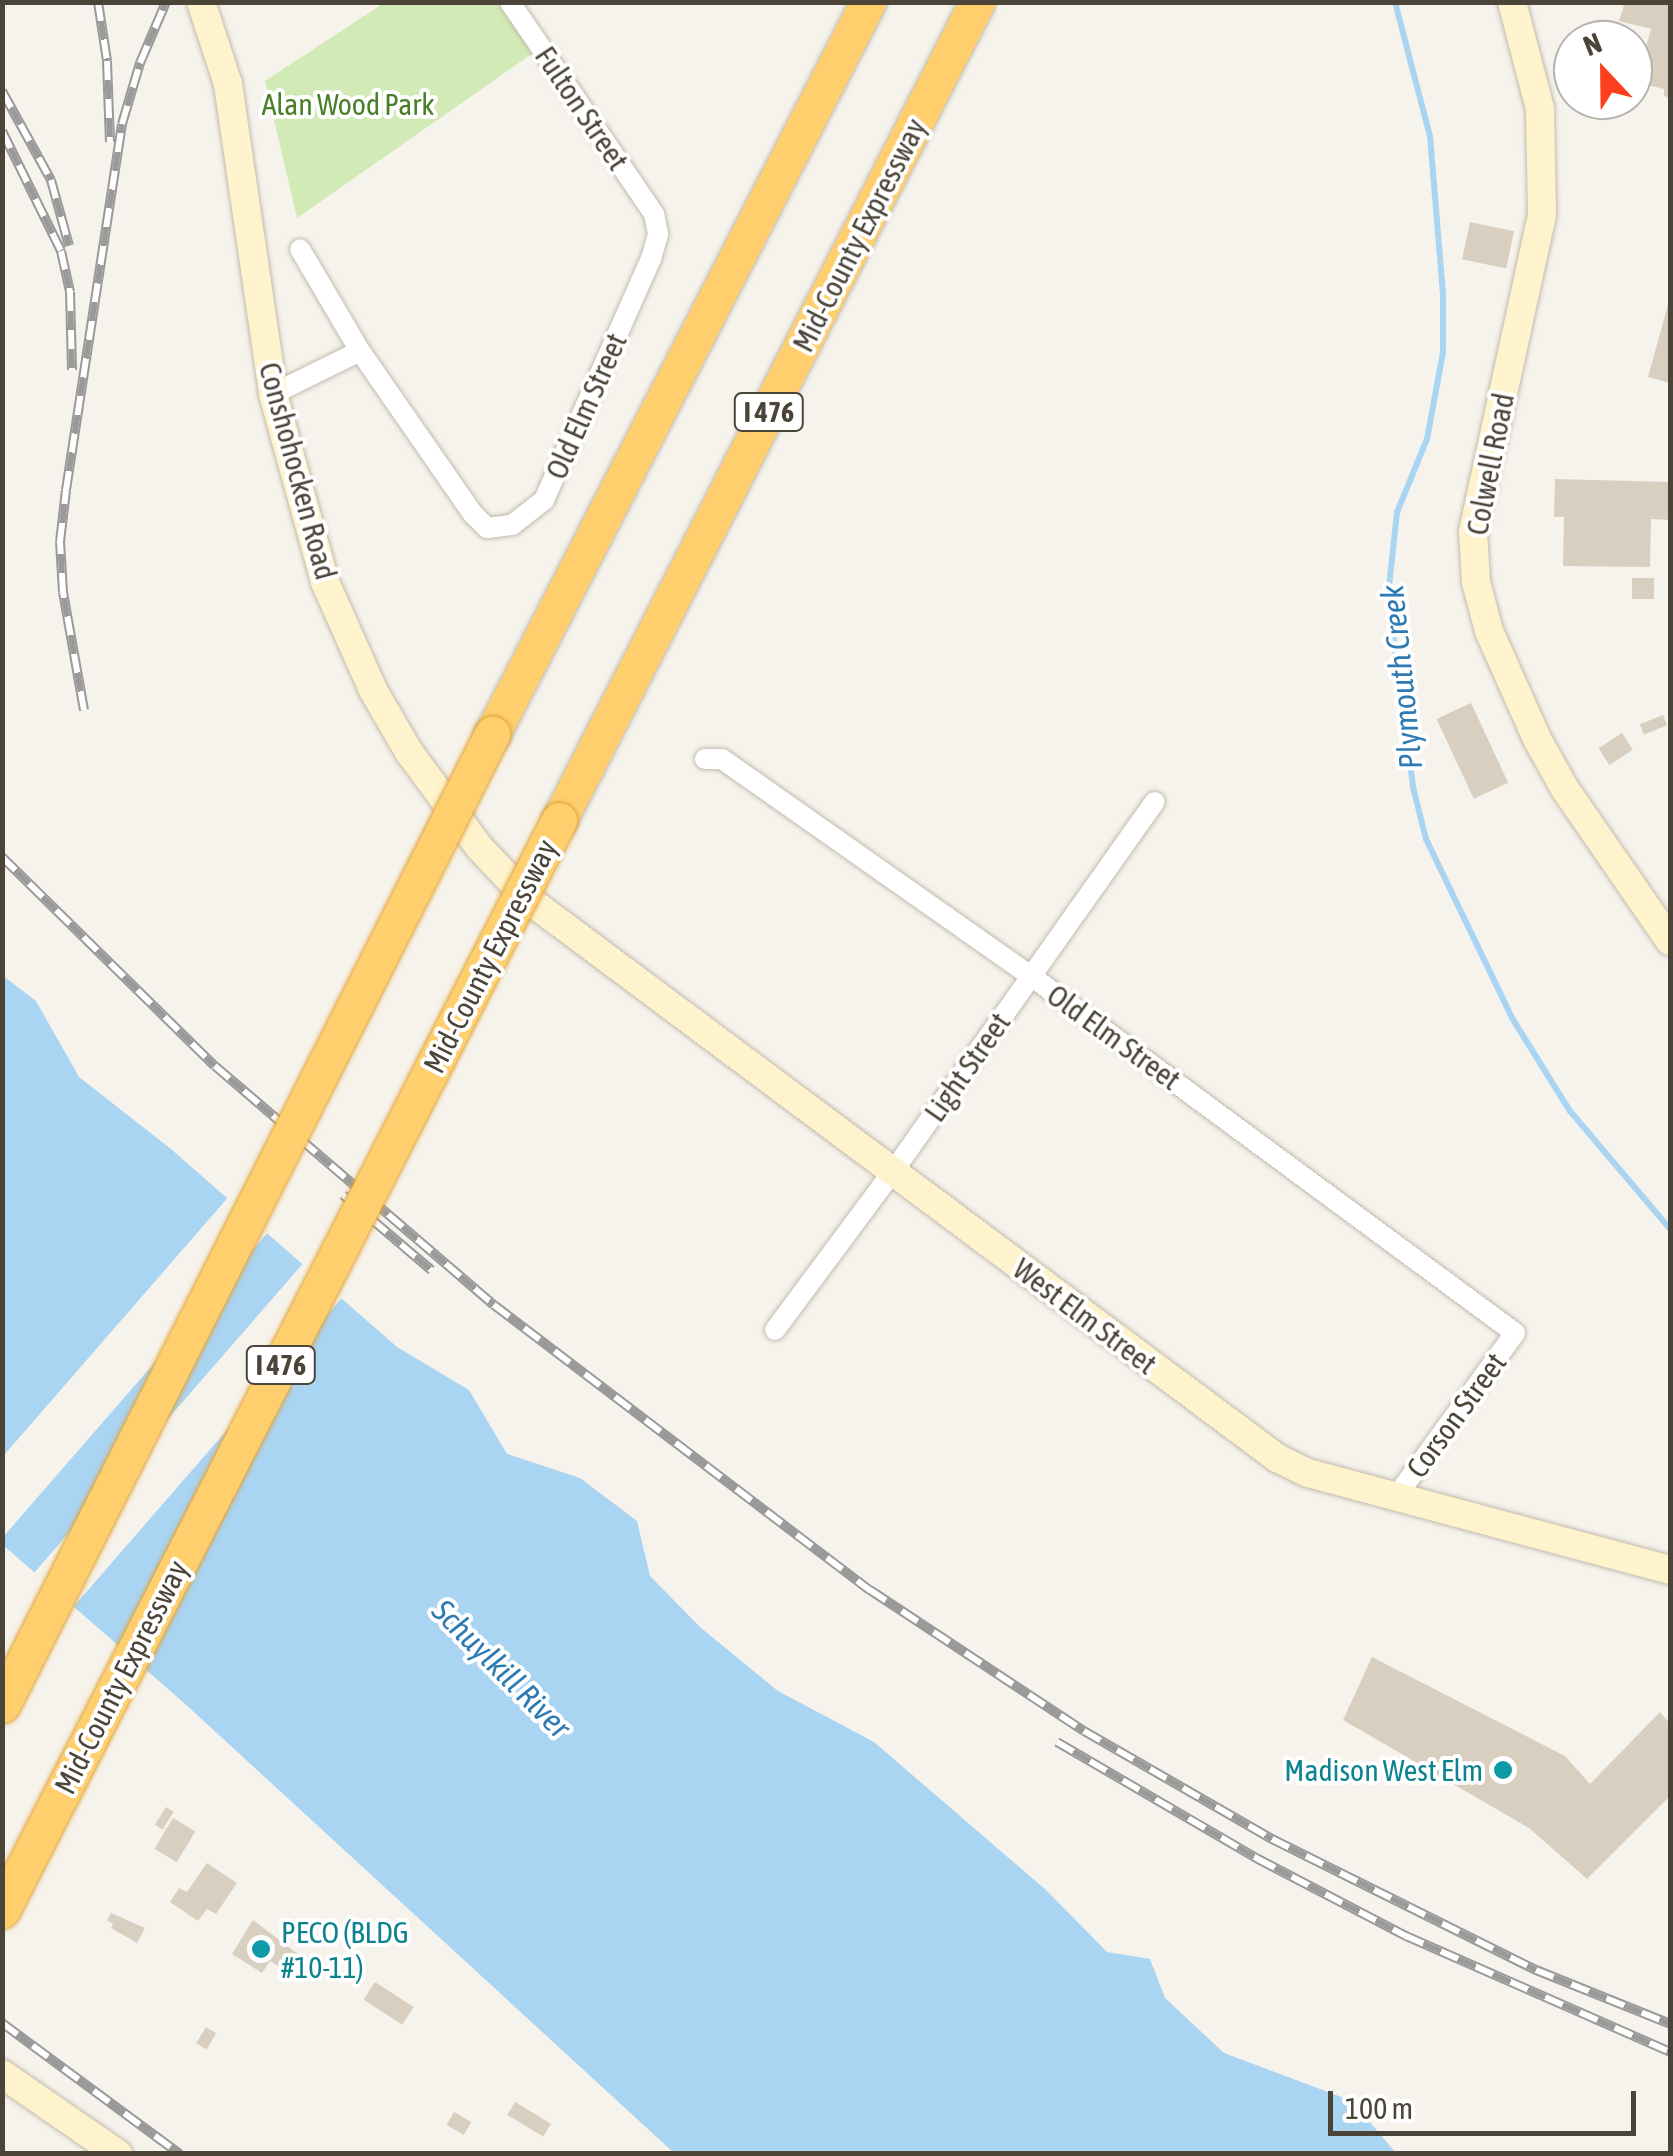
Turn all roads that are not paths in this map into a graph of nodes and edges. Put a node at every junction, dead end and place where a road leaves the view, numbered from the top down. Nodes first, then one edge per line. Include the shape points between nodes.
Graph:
1 (201, 2) edge
2 (510, 2) edge
3 (868, 2) edge
4 (977, 2) edge
5 (1512, 2) edge
6 (654, 214) joint
7 (300, 249) dead end
8 (360, 351) junction
9 (273, 394) junction
10 (704, 759) dead end
11 (1155, 802) dead end
12 (566, 927) joint
13 (1670, 941) edge
14 (1031, 976) junction
15 (894, 1170) junction
16 (774, 1330) dead end
17 (1515, 1333) joint
18 (1396, 1497) junction
19 (1670, 1570) edge
20 (2, 1705) edge
21 (2, 1910) edge
22 (2, 2074) edge
23 (118, 2154) edge

1 - 9 main road, Conshohocken Road via 228,84
2 - 6 street, Fulton Street
3 - 20 highway, bridge
4 - 21 highway, Mid-County Expressway / I 476, bridge
5 - 13 main road, Colwell Road via 1540,109 1542,215 1473,531 1476,582 1537,738
6 - 8 street, Old Elm Street via 652,259 544,500 512,525 487,528 473,514
7 - 8 street, Old Elm Street
8 - 9 street
9 - 12 main road, Conshohocken Road via 325,582 373,690 408,752 479,848
10 - 14 street, Old Elm Street via 722,759
11 - 14 street, Light Street
12 - 15 main road, West Elm Street
14 - 15 street, Light Street
14 - 17 street, Old Elm Street
15 - 16 street, Light Street
15 - 18 main road, West Elm Street via 1276,1458
17 - 18 street, Corson Street
18 - 19 main road, West Elm Street
22 - 23 main road

